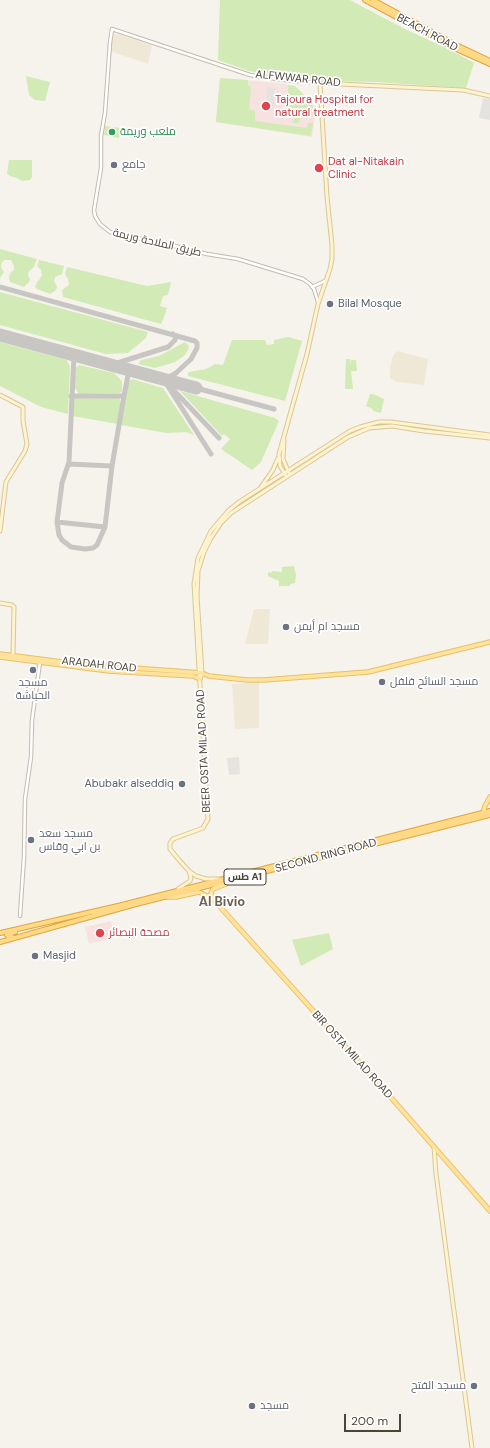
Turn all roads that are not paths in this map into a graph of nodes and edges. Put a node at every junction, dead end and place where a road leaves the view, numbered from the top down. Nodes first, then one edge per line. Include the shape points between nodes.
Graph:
1 (365, 0) edge
2 (373, 0) edge
3 (112, 29) joint
4 (490, 60) edge
5 (490, 64) edge
6 (320, 82) junction
7 (490, 96) edge
8 (326, 281) junction
9 (312, 287) junction
10 (318, 304) junction
11 (0, 395) edge
12 (490, 435) edge
13 (284, 438) junction
14 (490, 438) edge
15 (279, 454) junction
16 (287, 474) junction
17 (259, 489) junction
18 (0, 531) edge
19 (0, 603) edge
20 (490, 642) edge
21 (0, 654) edge
22 (13, 655) junction
23 (0, 657) edge
24 (39, 661) junction
25 (200, 661) junction
26 (140, 671) junction
27 (200, 673) junction
28 (200, 679) junction
29 (490, 798) edge
30 (490, 811) edge
31 (483, 813) junction
32 (490, 815) edge
33 (189, 871) junction
34 (224, 879) junction
35 (230, 881) junction
36 (174, 891) junction
37 (166, 897) junction
38 (213, 899) junction
39 (105, 909) junction
40 (20, 916) dead end
41 (34, 932) junction
42 (0, 933) edge
43 (0, 942) edge
44 (434, 1147) junction
45 (490, 1212) edge
46 (472, 1448) edge

1 - 5 highway, BEACH ROAD via 454,48
2 - 4 highway, BEACH ROAD via 456,45
3 - 6 street, ALFWWAR ROAD via 250,75
3 - 9 street, طريق الملاحة وريمة via 101,133 101,168 94,210 100,224 113,233 238,259 284,272 303,279
6 - 7 main road, ALFWWAR ROAD via 462,90
6 - 8 main road via 332,253
8 - 9 street
8 - 10 main road
9 - 10 street
10 - 13 main road
11 - 18 main road via 24,408 27,444 6,482
12 - 16 main road via 379,422 350,431
13 - 15 main road
13 - 16 main road via 283,459
14 - 16 main road via 392,426 373,427 348,437
15 - 16 main road via 279,462
15 - 17 main road via 273,470
16 - 17 main road
16 - 25 main road via 230,513 206,547 199,567 197,585
17 - 25 main road via 219,520 198,558 194,575 194,596
19 - 22 main road via 12,604 14,607
20 - 27 main road, ARADAH ROAD via 360,674 255,680
21 - 22 main road, ARADAH ROAD
22 - 24 main road, ARADAH ROAD
23 - 24 main road
24 - 26 main road, ARADAH ROAD
24 - 40 street via 32,720 31,757 24,799
25 - 27 main road, BEER OSTA MILAD ROAD
26 - 27 main road, ARADAH ROAD
26 - 28 main road via 193,676
27 - 28 main road, BEER OSTA MILAD ROAD
28 - 33 main road, BEER OSTA MILAD ROAD via 208,819 203,828 173,839 170,844 172,852
29 - 31 main road
30 - 31 highway, SECOND RING ROAD / طس A1
31 - 34 highway, SECOND RING ROAD / طس A1
32 - 35 highway, SECOND RING ROAD / طس A1
33 - 34 main road, BEER OSTA MILAD ROAD via 202,878
33 - 36 main road via 190,881
34 - 36 highway, SECOND RING ROAD / طس A1
35 - 37 highway, SECOND RING ROAD / طس A1
35 - 38 main road via 213,889
36 - 39 highway, SECOND RING ROAD / طس A1
37 - 38 main road via 176,898 199,892
37 - 41 highway, SECOND RING ROAD / طس A1
38 - 44 main road, BIR OSTA MILAD ROAD
39 - 41 highway via 7,936
39 - 42 highway, SECOND RING ROAD / طس A1
41 - 43 highway, SECOND RING ROAD / طس A1
44 - 45 main road, BIR OSTA MILAD ROAD
44 - 46 main road

